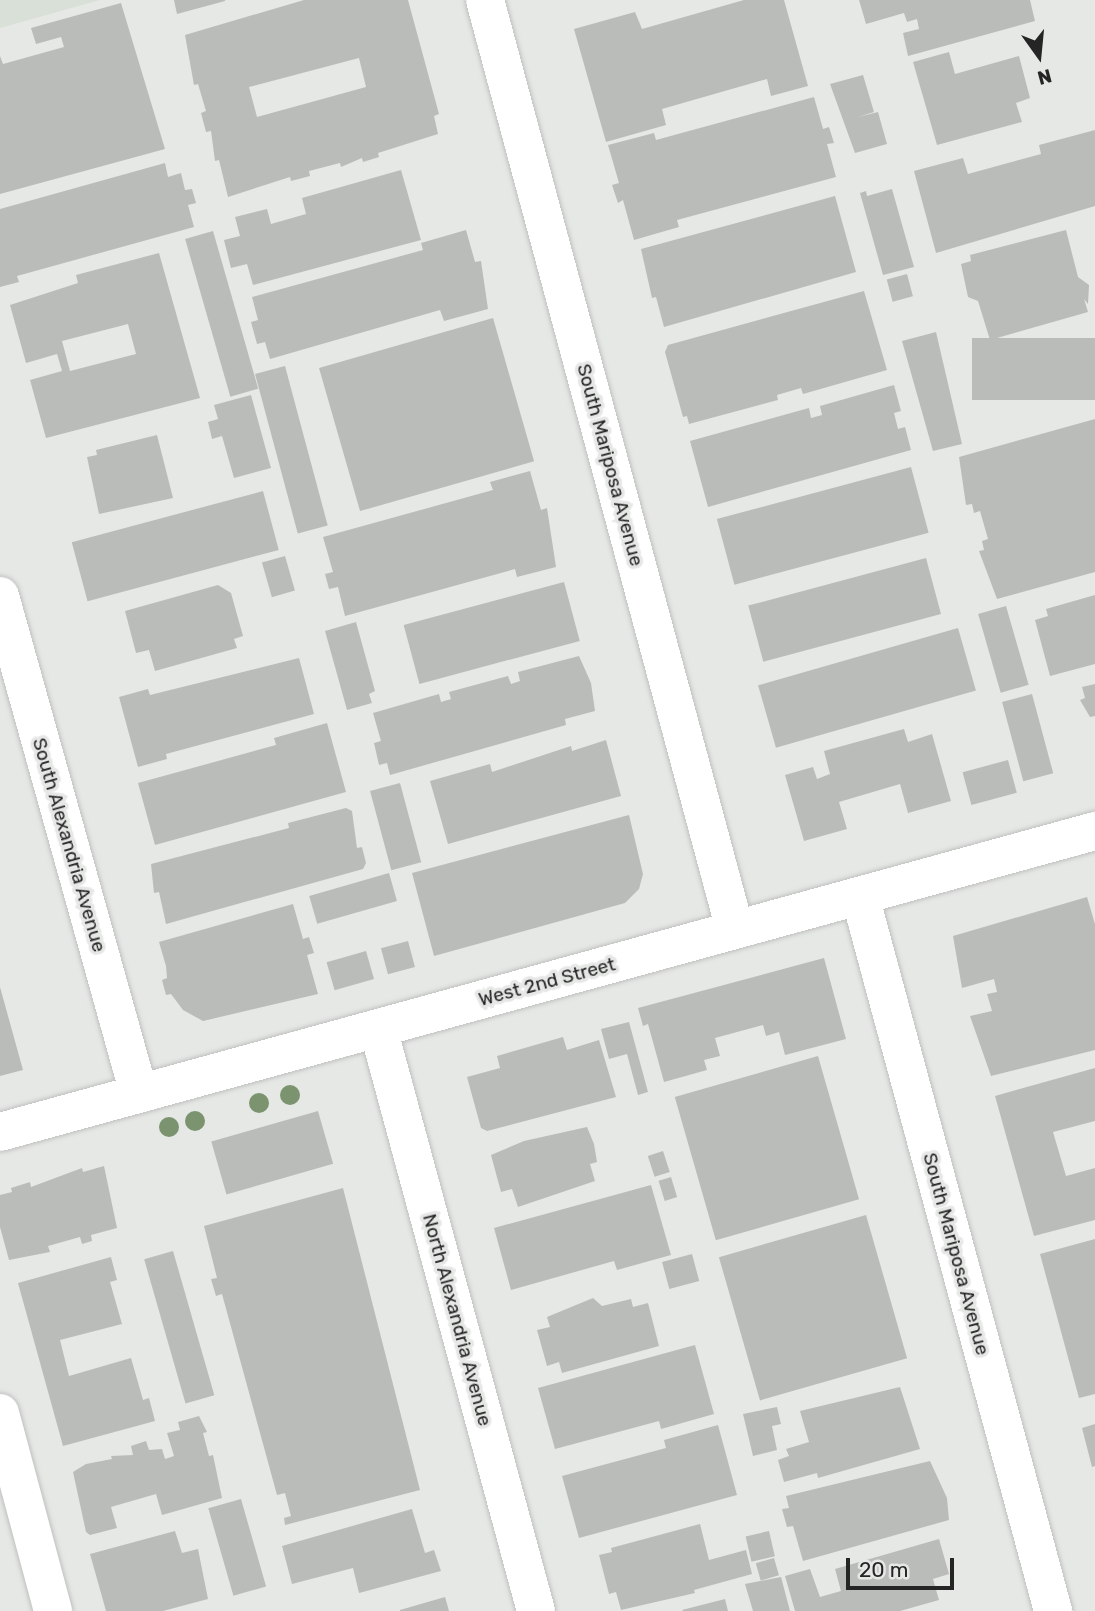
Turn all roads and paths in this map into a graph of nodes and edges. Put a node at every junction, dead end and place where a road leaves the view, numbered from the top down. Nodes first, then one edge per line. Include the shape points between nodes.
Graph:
1 (485, 0) edge
2 (0, 596) edge
3 (1095, 831) edge
4 (860, 896) junction
5 (735, 930) junction
6 (378, 1028) junction
7 (139, 1094) junction
8 (0, 1132) edge
9 (0, 1413) edge
10 (53, 1611) edge
11 (536, 1611) edge
12 (1053, 1611) edge

1 - 5 street, South Mariposa Avenue
2 - 7 street, South Alexandria Avenue
3 - 4 street, West 2nd Street
4 - 5 street, West 2nd Street
4 - 12 street, South Mariposa Avenue
5 - 6 street, West 2nd Street
6 - 7 street, West 2nd Street
6 - 11 street, North Alexandria Avenue
7 - 8 street, West 2nd Street
9 - 10 street

